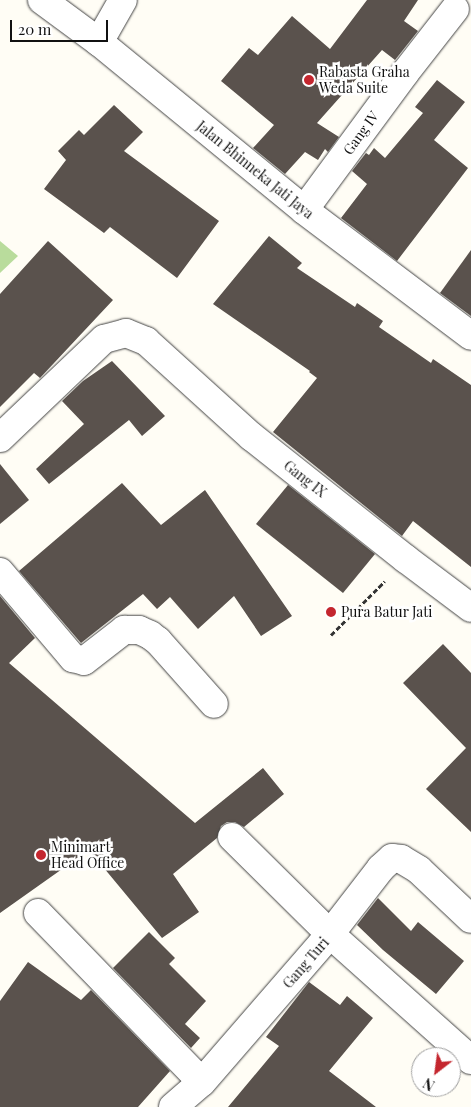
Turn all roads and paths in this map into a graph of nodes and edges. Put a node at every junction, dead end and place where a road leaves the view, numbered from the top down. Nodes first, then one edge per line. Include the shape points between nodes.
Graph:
1 (42, 0) edge
2 (124, 0) edge
3 (455, 9) dead end
4 (98, 42) junction
5 (304, 210) junction
6 (471, 336) edge
7 (0, 438) edge
8 (406, 559) junction
9 (0, 572) edge
10 (471, 608) edge
11 (331, 635) dead end
12 (214, 704) dead end
13 (232, 837) dead end
14 (38, 913) dead end
15 (471, 919) edge
16 (330, 934) junction
17 (471, 1060) edge
18 (202, 1082) junction
19 (173, 1107) edge

1 - 4 street, Jalan Bhinneka Jati Jaya
2 - 4 street
3 - 5 street, Gang IV
4 - 5 street, Jalan Bhinneka Jati Jaya
5 - 6 street, Jalan Bhinneka Jati Jaya
7 - 8 street, Gang IX via 104,339 126,332 146,341 252,437
8 - 10 street, Gang IX
8 - 11 path
9 - 12 street via 73,658 84,661 124,630 140,630 150,634
13 - 16 street
14 - 18 street
15 - 16 street via 419,870 397,858 389,860 381,868
16 - 17 street, Gang Turi
16 - 18 street, Gang Turi
18 - 19 street, Gang Turi

